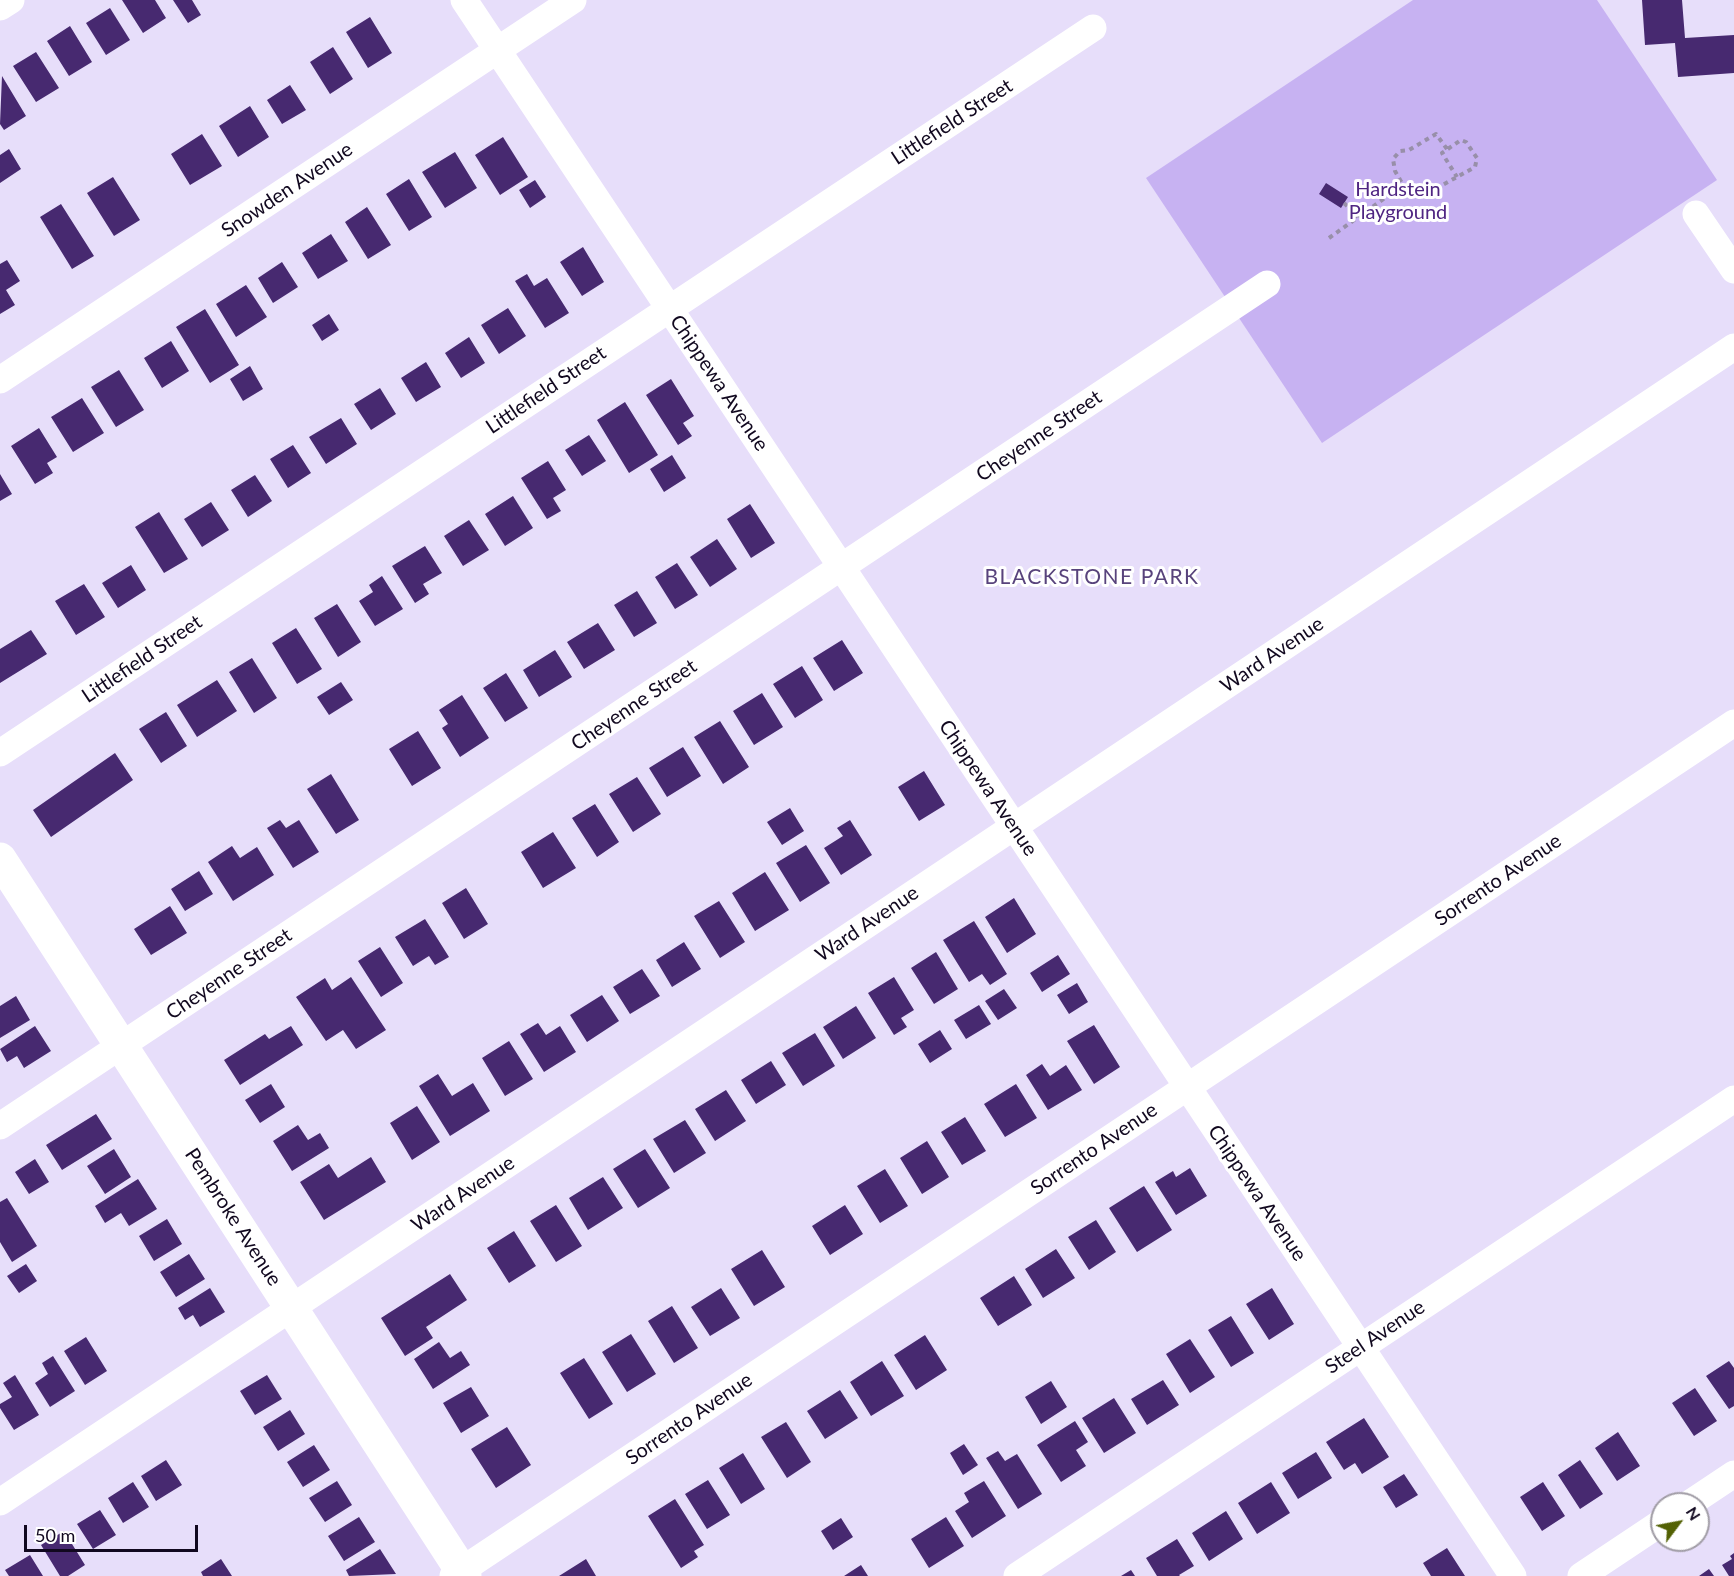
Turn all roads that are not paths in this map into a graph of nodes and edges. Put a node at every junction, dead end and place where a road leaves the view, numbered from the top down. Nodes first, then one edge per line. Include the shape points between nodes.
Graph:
1 (11, 0) edge
2 (464, 0) edge
3 (573, 0) edge
4 (0, 7) edge
5 (1093, 28) dead end
6 (497, 50) junction
7 (1696, 214) dead end
8 (1734, 270) edge
9 (1267, 284) dead end
10 (669, 309) junction
11 (1734, 347) edge
12 (0, 380) edge
13 (841, 567) junction
14 (1734, 723) edge
15 (0, 753) edge
16 (1014, 827) junction
17 (0, 859) edge
18 (121, 1046) junction
19 (1187, 1087) junction
20 (1734, 1099) edge
21 (0, 1126) edge
22 (291, 1308) junction
23 (1360, 1347) junction
24 (1734, 1474) edge
25 (1707, 1492) edge
26 (0, 1502) edge
27 (1650, 1530) edge
28 (460, 1574) edge
29 (1017, 1576) edge
30 (1513, 1576) edge
31 (1581, 1576) edge

1 - 4 street
2 - 6 street, Chippewa Avenue
3 - 6 street, Snowden Avenue
5 - 10 street, Littlefield Street
6 - 10 street, Chippewa Avenue
6 - 12 street, Snowden Avenue
7 - 8 street
9 - 13 street, Cheyenne Street
10 - 13 street, Chippewa Avenue
10 - 15 street, Littlefield Street
11 - 16 street, Ward Avenue
13 - 16 street, Chippewa Avenue
13 - 18 street, Cheyenne Street
14 - 19 street, Sorrento Avenue
16 - 19 street, Chippewa Avenue
16 - 22 street, Ward Avenue
17 - 18 street, Pembroke Avenue
18 - 21 street, Cheyenne Street
18 - 22 street, Pembroke Avenue
19 - 23 street, Chippewa Avenue
19 - 28 street, Sorrento Avenue
20 - 23 street, Steel Avenue
22 - 26 street, Ward Avenue
22 - 28 street, Pembroke Avenue
23 - 29 street, Steel Avenue
23 - 30 street, Chippewa Avenue
24 - 25 street
27 - 31 street

